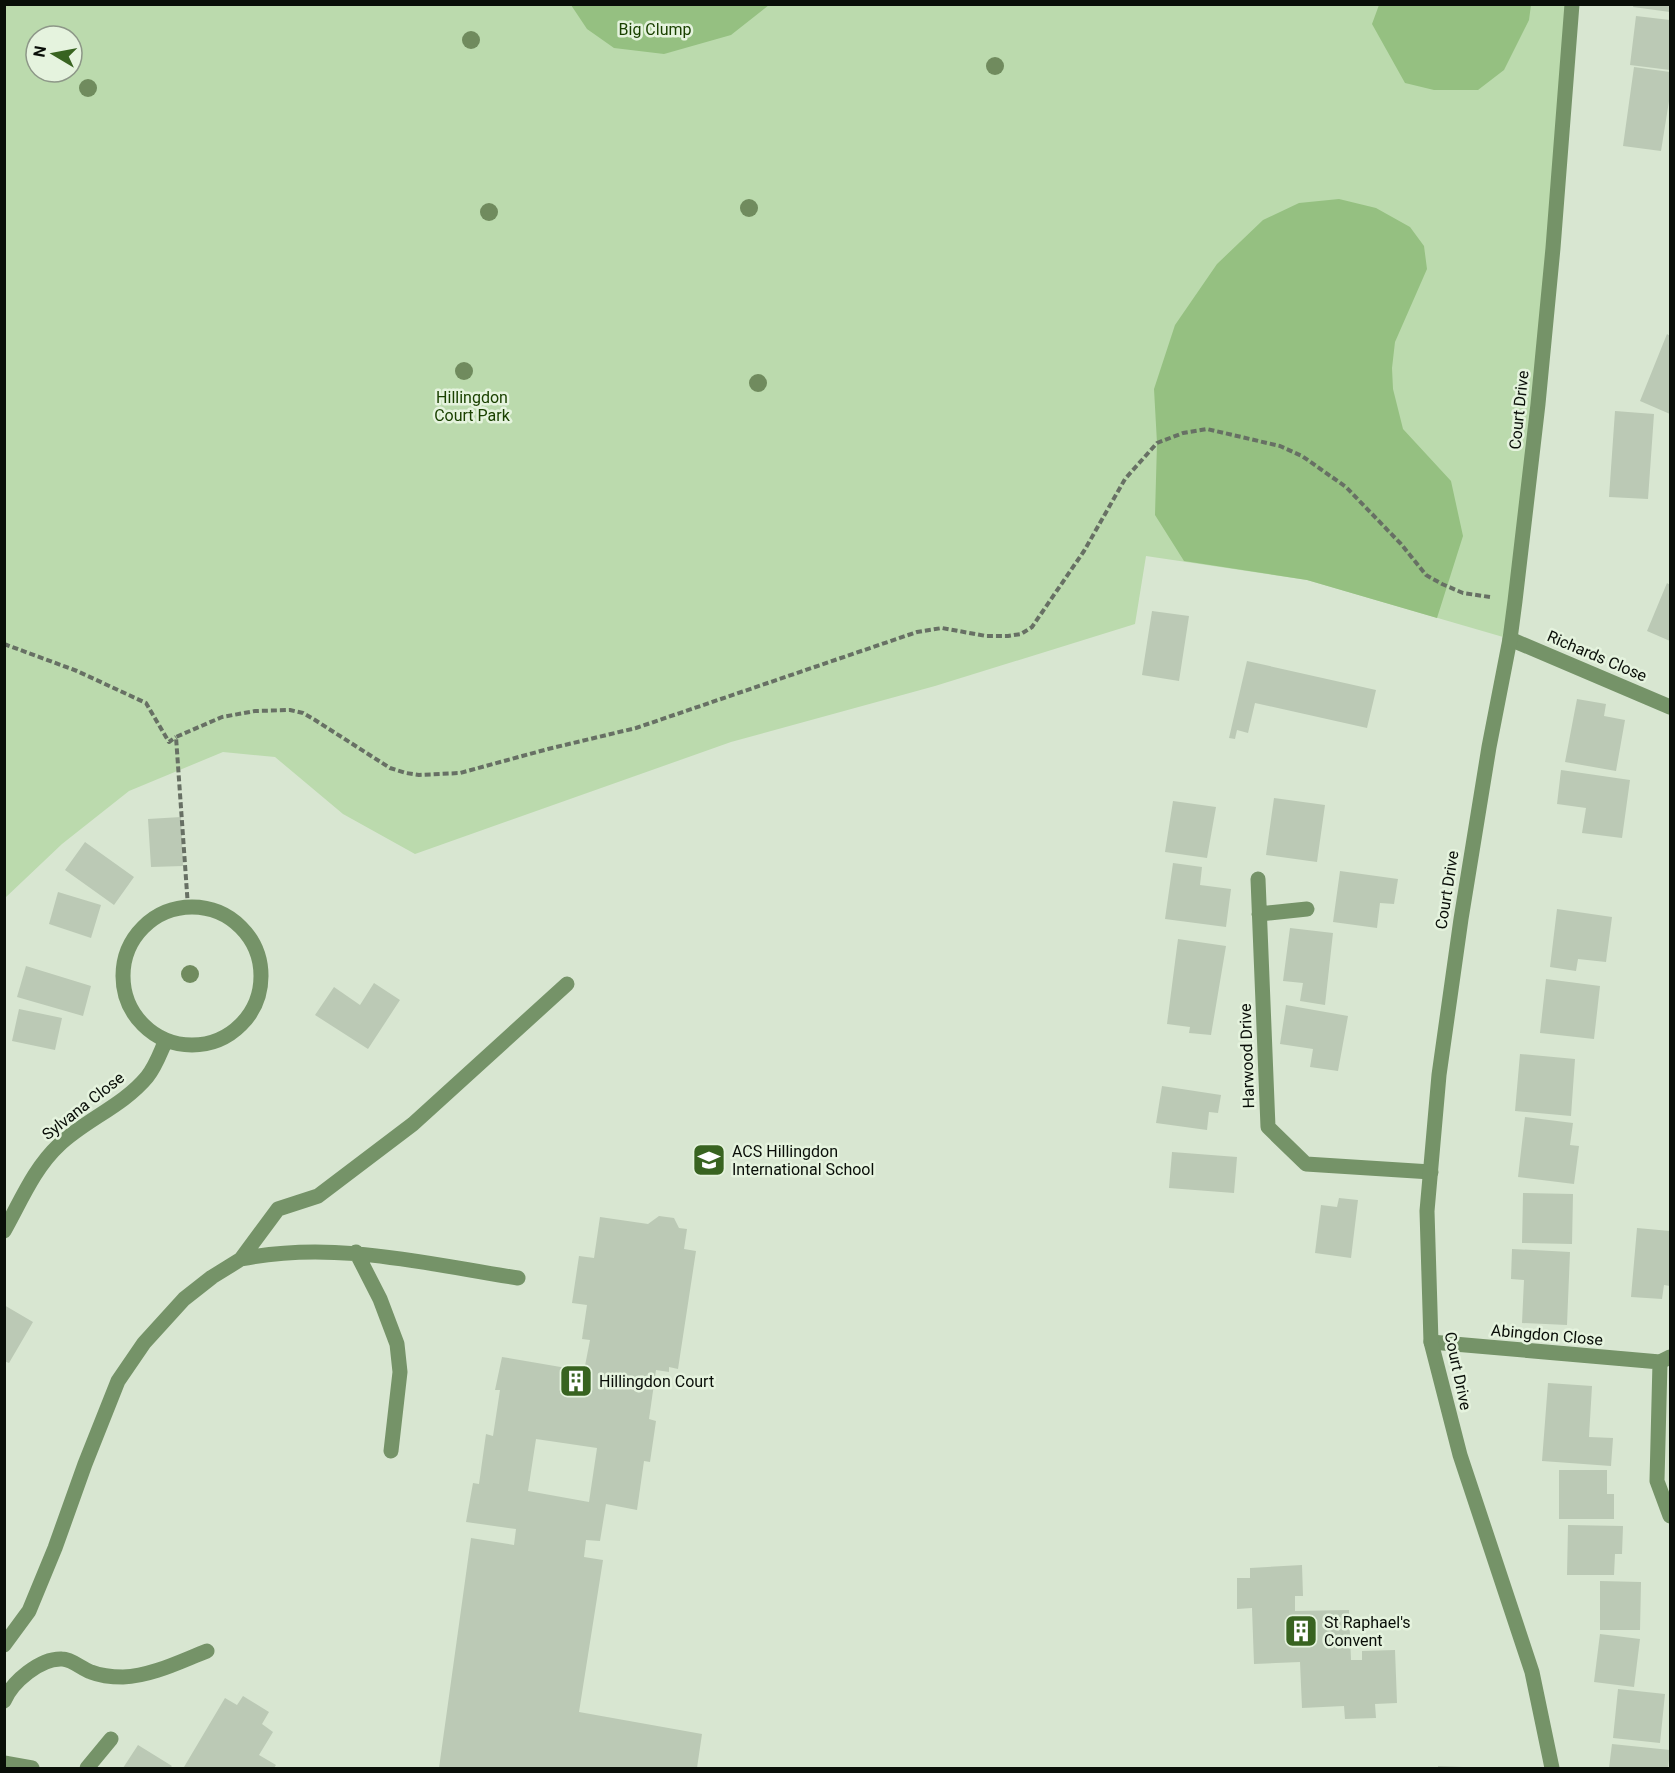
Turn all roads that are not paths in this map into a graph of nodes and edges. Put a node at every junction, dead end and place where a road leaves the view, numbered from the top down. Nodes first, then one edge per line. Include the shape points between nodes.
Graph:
1 (1572, 4) edge
2 (1510, 639) junction
3 (1671, 706) edge
4 (1258, 879) dead end
5 (1307, 909) dead end
6 (1259, 914) junction
7 (567, 984) dead end
8 (166, 1040) junction
9 (1431, 1172) junction
10 (4, 1232) edge
11 (356, 1252) junction
12 (241, 1259) junction
13 (518, 1278) dead end
14 (1431, 1342) junction
15 (1665, 1360) edge
16 (391, 1451) dead end
17 (1671, 1516) edge
18 (4, 1645) edge
19 (207, 1651) dead end
20 (4, 1701) edge
21 (111, 1739) dead end
22 (4, 1763) edge
23 (32, 1768) edge
24 (87, 1768) edge
25 (1552, 1768) edge

1 - 2 street, Court Drive via 1538,404
2 - 3 street, Richards Close
2 - 9 street, Court Drive via 1461,919 1439,1075
4 - 6 street, Harwood Drive
5 - 6 street
6 - 9 street, Harwood Drive via 1268,1127 1306,1164
7 - 12 street via 413,1124 318,1196 278,1209
8 - 8 street via 142,1024 131,1009 124,986 124,962 133,939 148,922 162,914 188,907 219,912 243,929 257,952 261,984 256,1000 249,1015 223,1038 194,1045
8 - 10 street, Sylvana Close via 146,1078 51,1152
9 - 14 street, Court Drive via 1427,1211
11 - 12 street via 270,1253
11 - 13 street
11 - 16 street via 397,1344 400,1372
12 - 18 street via 184,1299 144,1343 118,1381 29,1611
14 - 15 street, Abingdon Close
14 - 25 street, Court Drive via 1460,1455 1532,1672
15 - 17 street, Abingdon Close via 1657,1481
19 - 20 street via 137,1676 122,1677 99,1675 62,1659 53,1660 14,1684
21 - 24 street
22 - 23 street

